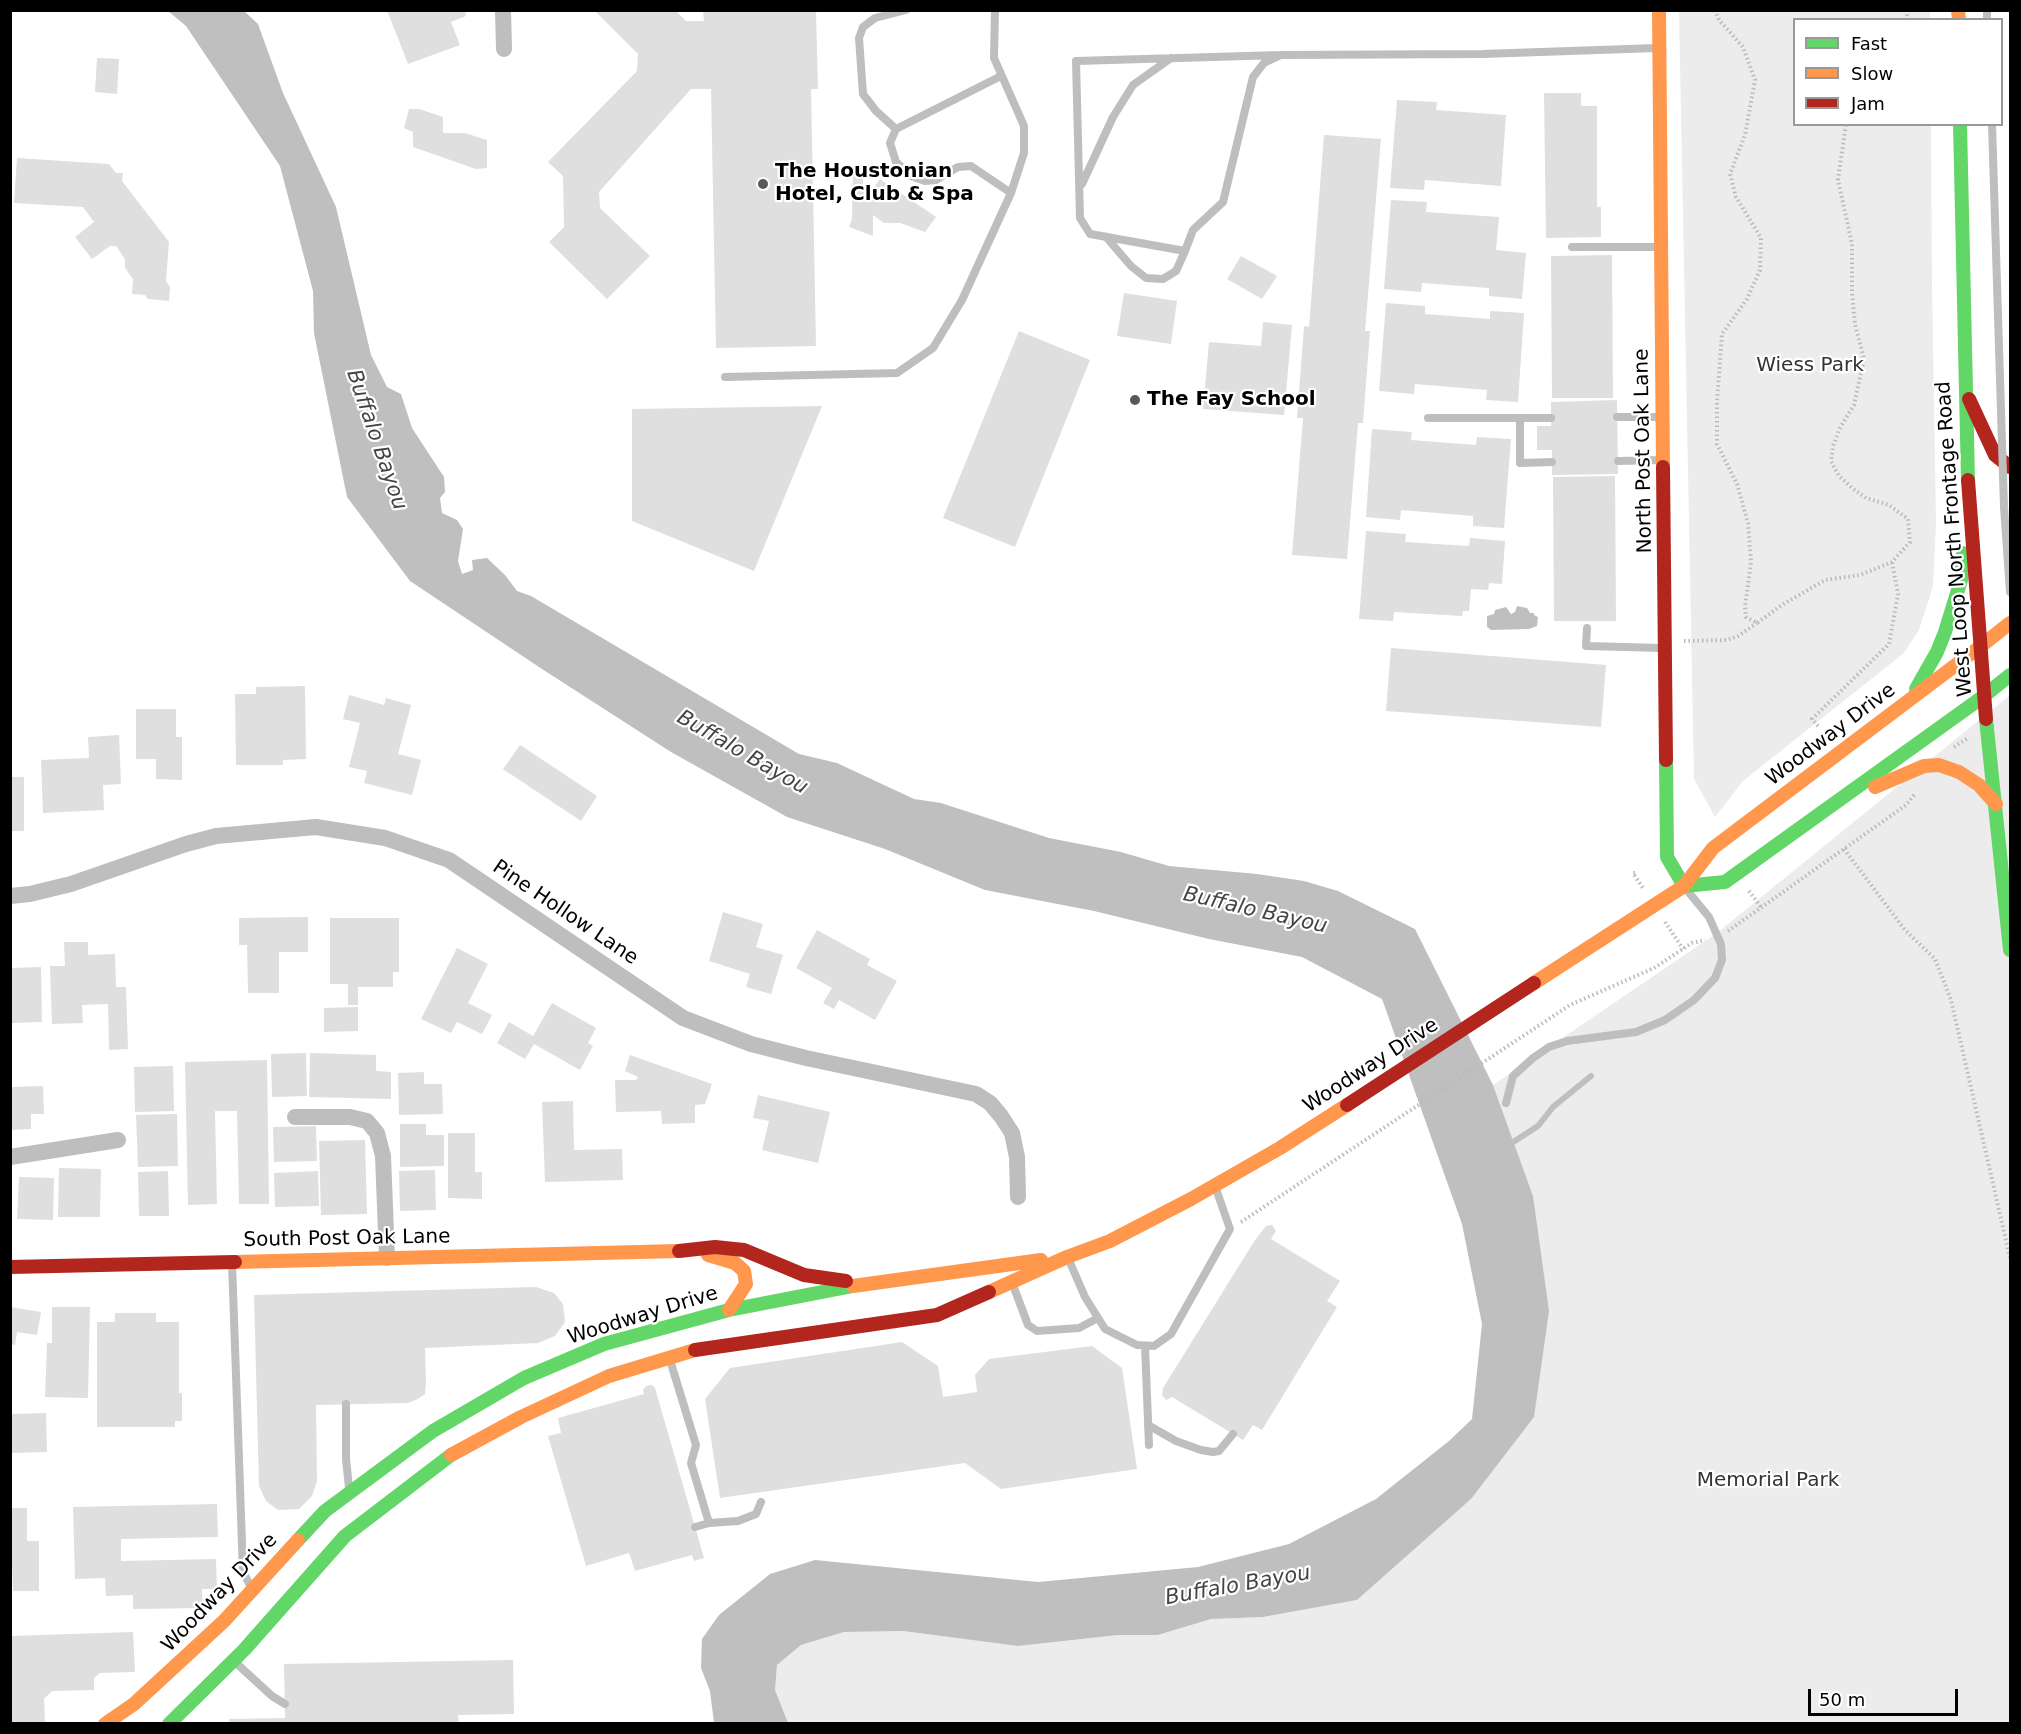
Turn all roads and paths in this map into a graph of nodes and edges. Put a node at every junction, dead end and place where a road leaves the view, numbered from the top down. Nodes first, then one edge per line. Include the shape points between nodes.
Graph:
1 (503, 10) edge
2 (906, 10) edge
3 (995, 10) edge
4 (1659, 10) edge
5 (1715, 10) edge
6 (1659, 48) junction
7 (504, 49) dead end
8 (1281, 55) junction
9 (1171, 57) junction
10 (1001, 76) junction
11 (1846, 126) edge
12 (1960, 126) edge
13 (1992, 126) edge
14 (896, 129) junction
15 (1080, 187) junction
16 (1011, 192) junction
17 (1106, 236) junction
18 (1662, 247) junction
19 (1572, 248) dead end
20 (1185, 251) junction
21 (724, 377) dead end
22 (1965, 388) junction
23 (1617, 417) dead end
24 (1663, 417) junction
25 (1428, 418) dead end
26 (1520, 418) junction
27 (1551, 418) dead end
28 (1664, 460) junction
29 (1618, 461) dead end
30 (1552, 462) dead end
31 (2010, 467) edge
32 (1968, 485) junction
33 (1892, 562) junction
34 (2010, 592) edge
35 (1757, 623) junction
36 (2010, 623) edge
37 (1587, 628) dead end
38 (1666, 644) junction
39 (1981, 646) junction
40 (2010, 675) edge
41 (1984, 696) junction
42 (1910, 699) junction
43 (1818, 726) dead end
44 (1973, 734) dead end
45 (1948, 752) dead end
46 (1920, 789) dead end
47 (2002, 801) junction
48 (1823, 811) junction
49 (1844, 849) junction
50 (1684, 886) junction
51 (10, 896) edge
52 (1672, 933) dead end
53 (1718, 938) junction
54 (1683, 948) junction
55 (2010, 950) edge
56 (1506, 1103) dead end
57 (295, 1117) dead end
58 (118, 1140) dead end
59 (10, 1157) edge
60 (1215, 1186) junction
61 (1018, 1197) dead end
62 (1230, 1229) junction
63 (685, 1251) junction
64 (1067, 1257) junction
65 (387, 1258) junction
66 (2010, 1258) edge
67 (232, 1262) junction
68 (10, 1267) edge
69 (1012, 1282) junction
70 (870, 1283) junction
71 (729, 1310) junction
72 (1098, 1318) junction
73 (665, 1343) junction
74 (1145, 1346) junction
75 (346, 1404) dead end
76 (1148, 1425) junction
77 (1233, 1434) dead end
78 (442, 1443) junction
79 (1149, 1445) dead end
80 (349, 1493) junction
81 (761, 1502) dead end
82 (709, 1523) junction
83 (695, 1527) dead end
84 (265, 1601) junction
85 (233, 1660) junction
86 (285, 1704) dead end
87 (105, 1724) edge
88 (169, 1724) edge

1 - 7 street
2 - 14 lane via 875,18 862,27 859,38 863,94
3 - 10 lane via 994,58
4 - 6 main road, North Post Oak Lane
5 - 35 path via 1743,47 1755,80 1745,135 1730,174 1736,197 1761,238 1760,270 1747,299 1722,334 1717,444 1737,484 1748,523 1751,561 1745,607 1746,617
6 - 8 lane
6 - 18 main road, North Post Oak Lane
8 - 9 lane
8 - 20 lane via 1264,63 1253,77 1223,201 1194,230
9 - 15 lane via 1133,85
9 - 15 lane via 1076,61
10 - 14 lane
10 - 16 lane via 1024,126 1024,153
11 - 33 path via 1838,180 1852,244 1855,324 1864,359 1854,405 1840,428 1831,461 1852,488 1866,498 1889,505 1908,519 1910,542
12 - 22 main road, West Loop North Frontage Road
13 - 34 lane, bridge
14 - 16 lane via 890,142 896,162 911,176 936,180 958,166 971,166
15 - 17 lane via 1080,218 1090,234
16 - 21 lane via 962,300 933,348 897,373
17 - 20 lane
17 - 20 lane via 1146,278 1163,279 1176,271
18 - 19 lane
18 - 24 main road, North Post Oak Lane
22 - 31 main road via 1995,455
22 - 32 main road, West Loop North Frontage Road
23 - 24 lane
24 - 28 main road, North Post Oak Lane
25 - 26 lane
26 - 27 lane
26 - 30 lane via 1520,463
28 - 29 lane
28 - 38 main road, North Post Oak Lane
32 - 39 main road, West Loop North Frontage Road
32 - 42 main road via 1961,580 1946,632
33 - 35 path via 1860,575 1825,579
33 - 43 path via 1898,594 1889,644 1812,719
35 - 38 path via 1727,640
36 - 39 main road, Woodway Drive
37 - 38 lane via 1586,646
38 - 50 main road, North Post Oak Lane via 1667,857
39 - 41 main road, West Loop North Frontage Road
39 - 42 main road, Woodway Drive
40 - 41 main road, Woodway Drive
41 - 47 main road, West Loop North Frontage Road
41 - 48 main road, Woodway Drive
42 - 50 main road, Woodway Drive via 1713,848
44 - 45 path
46 - 49 path via 1906,805
47 - 48 main road via 1959,772 1939,765 1904,773
47 - 55 main road, West Loop North Frontage Road via 2001,843
48 - 50 main road, Woodway Drive via 1725,882
49 - 53 path
49 - 66 path via 1905,930 1935,958 1951,1000
50 - 53 lane via 1709,917
50 - 60 main road, Woodway Drive via 1280,1148
51 - 61 street, Pine Hollow Lane via 71,884 216,836 316,827 385,838 449,860 683,1018 751,1044 976,1094 990,1103 1012,1133
52 - 54 path
53 - 54 path via 1692,942
53 - 56 lane via 1722,960 1715,978 1694,1000 1665,1020 1636,1032 1549,1047 1513,1076
54 - 62 path via 1654,968 1570,1005
57 - 65 street via 350,1117 367,1121 377,1133 383,1156
58 - 59 street
60 - 62 lane
60 - 64 main road, Woodway Drive via 1110,1241
62 - 74 lane via 1171,1334 1154,1347
63 - 65 main road, South Post Oak Lane
63 - 70 main road, South Post Oak Lane via 715,1247 744,1250 804,1275
63 - 71 main road, South Post Oak Lane via 735,1263 744,1270 746,1284
64 - 69 main road, Woodway Drive
64 - 70 main road, Woodway Drive
64 - 72 lane
65 - 67 main road, South Post Oak Lane
67 - 68 main road, South Post Oak Lane
67 - 84 lane via 243,1572
69 - 72 lane via 1028,1324 1037,1331 1079,1328
69 - 73 main road, Woodway Drive via 937,1315 694,1350
70 - 71 main road, Woodway Drive
71 - 73 main road, Woodway Drive
72 - 74 lane via 1105,1329 1137,1346
73 - 78 main road, Woodway Drive via 609,1376 521,1418
73 - 78 main road, Woodway Drive via 604,1344 524,1378
73 - 82 lane via 696,1445 690,1463
74 - 76 lane
75 - 80 lane
76 - 77 lane via 1176,1441 1213,1452 1219,1451
76 - 79 lane
78 - 80 main road, Woodway Drive
78 - 84 main road, Woodway Drive via 345,1536
80 - 84 main road, Woodway Drive via 325,1511
81 - 82 lane via 756,1514 747,1518
82 - 83 lane
84 - 85 main road, Woodway Drive
84 - 87 main road, Woodway Drive via 224,1621 134,1704
85 - 86 lane
85 - 88 main road, Woodway Drive

